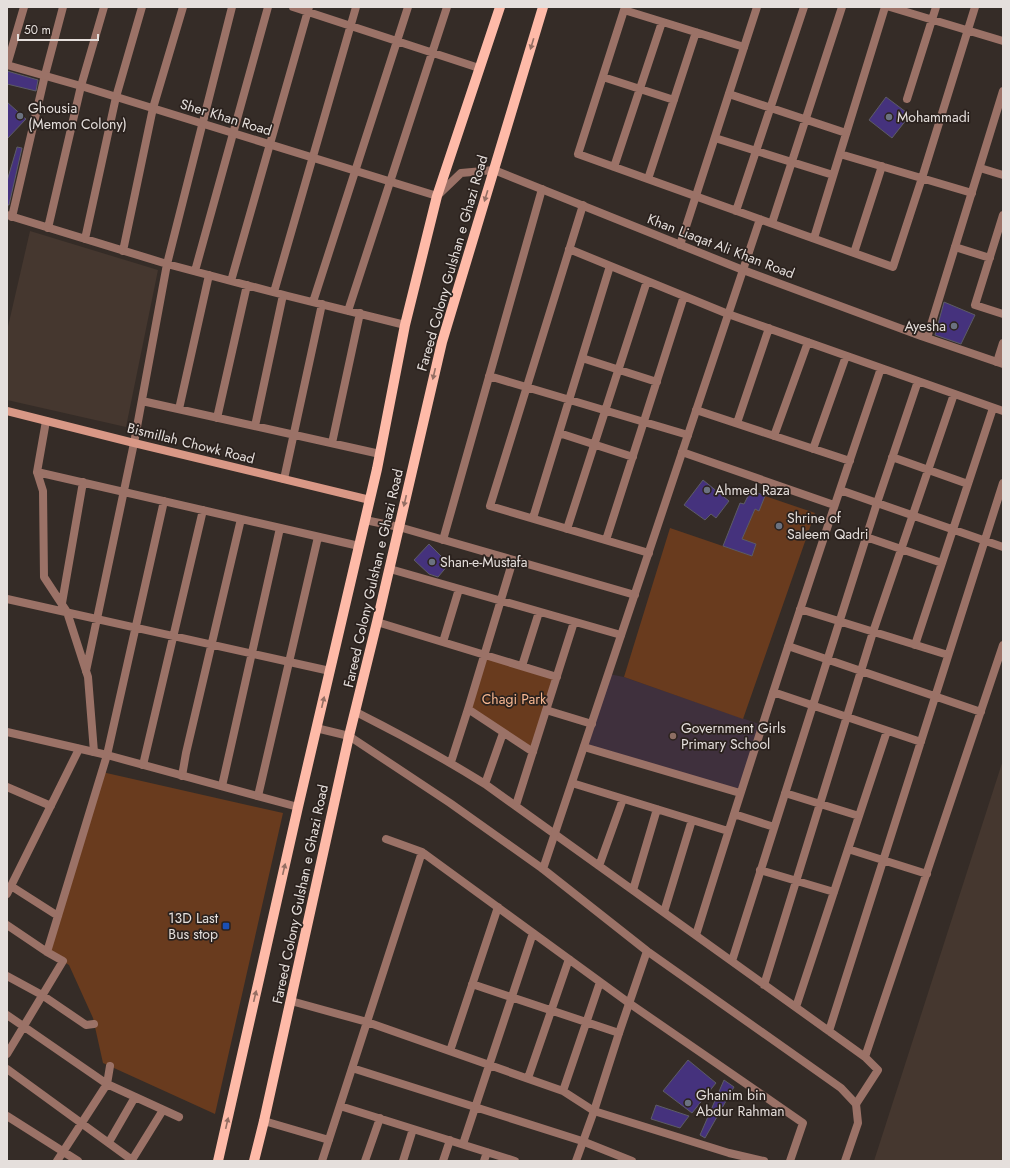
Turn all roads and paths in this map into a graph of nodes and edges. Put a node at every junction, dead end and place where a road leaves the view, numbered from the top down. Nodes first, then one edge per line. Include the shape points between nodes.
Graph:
1 (24, 7) edge
2 (63, 7) edge
3 (104, 7) edge
4 (142, 7) edge
5 (183, 7) edge
6 (232, 7) edge
7 (268, 7) edge
8 (293, 7) edge
9 (356, 7) edge
10 (408, 7) edge
11 (447, 7) edge
12 (500, 7) edge
13 (543, 7) edge
14 (804, 7) edge
15 (842, 7) edge
16 (885, 7) edge
17 (890, 7) edge
18 (936, 7) edge
19 (975, 7) edge
20 (624, 8) edge
21 (755, 8) edge
22 (308, 9) edge
23 (932, 19) junction
24 (662, 22) junction
25 (351, 26) junction
26 (968, 30) junction
27 (696, 32) junction
28 (397, 41) junction
29 (1003, 41) edge
30 (744, 47) junction
31 (432, 53) junction
32 (7, 65) edge
33 (479, 68) junction
34 (44, 75) junction
35 (603, 77) junction
36 (81, 86) junction
37 (640, 88) junction
38 (729, 94) junction
39 (1002, 96) edge
40 (116, 97) junction
41 (907, 99) dead end
42 (674, 100) junction
43 (153, 108) junction
44 (770, 108) junction
45 (806, 120) junction
46 (202, 123) junction
47 (233, 133) junction
48 (846, 133) junction
49 (715, 138) junction
50 (270, 144) junction
51 (756, 151) junction
52 (840, 154) junction
53 (313, 157) junction
54 (792, 162) junction
55 (882, 166) junction
56 (614, 167) junction
57 (980, 168) junction
58 (355, 170) junction
59 (494, 170) junction
60 (833, 175) junction
61 (1003, 175) edge
62 (922, 178) junction
63 (648, 179) junction
64 (390, 181) junction
65 (542, 189) junction
66 (972, 193) junction
67 (437, 196) junction
68 (696, 196) junction
69 (583, 206) junction
70 (736, 210) junction
71 (1003, 215) edge
72 (9, 216) edge
73 (760, 219) junction
74 (772, 223) junction
75 (48, 228) junction
76 (814, 238) junction
77 (85, 239) junction
78 (680, 245) junction
79 (955, 247) junction
80 (569, 249) junction
81 (123, 250) junction
82 (854, 253) junction
83 (990, 258) junction
84 (167, 264) junction
85 (610, 266) junction
86 (743, 270) junction
87 (195, 271) junction
88 (209, 275) junction
89 (231, 281) junction
90 (647, 281) junction
91 (247, 285) junction
92 (274, 292) junction
93 (283, 295) junction
94 (684, 296) junction
95 (318, 303) junction
96 (348, 311) junction
97 (360, 314) junction
98 (728, 314) junction
99 (1003, 314) edge
100 (405, 325) junction
101 (770, 328) junction
102 (928, 338) junction
103 (808, 342) junction
104 (1003, 343) edge
105 (846, 356) junction
106 (582, 358) junction
107 (1000, 363) edge
108 (882, 368) junction
109 (618, 370) junction
110 (489, 376) junction
111 (918, 381) junction
112 (657, 382) junction
113 (527, 387) junction
114 (954, 394) junction
115 (569, 400) junction
116 (142, 401) junction
117 (993, 408) junction
118 (178, 409) junction
119 (605, 410) junction
120 (696, 410) junction
121 (7, 411) edge
122 (1003, 411) edge
123 (217, 418) junction
124 (46, 421) junction
125 (644, 422) junction
126 (737, 423) junction
127 (255, 426) junction
128 (559, 433) junction
129 (294, 435) junction
130 (688, 435) junction
131 (774, 436) junction
132 (134, 443) junction
133 (332, 443) junction
134 (594, 445) junction
135 (813, 449) junction
136 (682, 452) junction
137 (380, 454) junction
138 (633, 457) junction
139 (892, 457) junction
140 (850, 461) junction
141 (928, 470) junction
142 (37, 472) junction
143 (284, 479) junction
144 (83, 482) junction
145 (1003, 483) edge
146 (968, 484) junction
147 (840, 490) junction
148 (124, 492) junction
149 (370, 500) junction
150 (164, 501) junction
151 (877, 503) junction
152 (834, 505) junction
153 (203, 510) junction
154 (913, 515) junction
155 (532, 518) junction
156 (241, 519) junction
157 (365, 520) junction
158 (399, 527) junction
159 (280, 528) junction
160 (568, 529) junction
161 (953, 529) junction
162 (318, 537) junction
163 (866, 537) junction
164 (443, 540) junction
165 (606, 540) junction
166 (985, 540) junction
167 (359, 546) junction
168 (1003, 547) edge
169 (901, 549) junction
170 (649, 553) junction
171 (513, 560) junction
172 (942, 564) junction
173 (390, 569) junction
174 (459, 589) junction
175 (635, 595) junction
176 (7, 599) edge
177 (501, 601) junction
178 (62, 603) junction
179 (800, 609) junction
180 (68, 612) junction
181 (540, 612) junction
182 (97, 618) junction
183 (377, 622) junction
184 (574, 622) junction
185 (839, 622) junction
186 (136, 627) junction
187 (873, 632) junction
188 (621, 635) junction
189 (174, 636) junction
190 (443, 642) junction
191 (212, 644) junction
192 (915, 645) junction
193 (1003, 645) edge
194 (788, 646) junction
195 (252, 654) junction
196 (484, 655) junction
197 (948, 655) junction
198 (827, 660) junction
199 (289, 662) junction
200 (522, 666) junction
201 (86, 671) junction
202 (330, 671) junction
203 (861, 671) junction
204 (557, 677) junction
205 (773, 692) junction
206 (935, 697) junction
207 (813, 706) junction
208 (468, 709) junction
209 (546, 710) junction
210 (356, 712) junction
211 (980, 712) junction
212 (846, 718) junction
213 (592, 724) junction
214 (316, 728) junction
215 (887, 731) junction
216 (503, 732) junction
217 (8, 735) edge
218 (349, 736) junction
219 (921, 742) junction
220 (584, 747) junction
221 (79, 749) junction
222 (94, 752) junction
223 (533, 752) junction
224 (107, 755) junction
225 (451, 762) junction
226 (143, 765) junction
227 (182, 776) junction
228 (572, 783) junction
229 (485, 784) junction
230 (222, 786) junction
231 (7, 787) edge
232 (740, 793) junction
233 (785, 793) junction
234 (258, 796) junction
235 (622, 799) junction
236 (820, 804) junction
237 (516, 805) junction
238 (51, 806) junction
239 (298, 807) junction
240 (657, 809) junction
241 (734, 814) junction
242 (859, 816) junction
243 (692, 820) junction
244 (774, 827) junction
245 (728, 831) junction
246 (555, 834) junction
247 (386, 839) dead end
248 (848, 849) junction
249 (422, 852) junction
250 (883, 860) junction
251 (599, 866) junction
252 (543, 869) junction
253 (760, 870) junction
254 (927, 874) junction
255 (796, 881) junction
256 (9, 890) edge
257 (633, 890) junction
258 (834, 892) junction
259 (498, 907) junction
260 (664, 912) junction
261 (58, 916) junction
262 (7, 925) edge
263 (533, 933) junction
264 (696, 935) junction
265 (646, 951) junction
266 (47, 952) junction
267 (569, 959) junction
268 (732, 961) junction
269 (7, 976) edge
270 (600, 982) junction
271 (472, 984) junction
272 (764, 984) junction
273 (42, 995) junction
274 (512, 997) junction
275 (291, 1001) junction
276 (629, 1003) junction
277 (796, 1007) junction
278 (552, 1010) junction
279 (7, 1015) edge
280 (367, 1022) junction
281 (586, 1022) junction
282 (94, 1024) dead end
283 (24, 1026) junction
284 (829, 1031) junction
285 (619, 1033) junction
286 (450, 1051) junction
287 (7, 1054) edge
288 (865, 1057) junction
289 (489, 1065) junction
290 (110, 1066) dead end
291 (352, 1068) junction
292 (7, 1069) edge
293 (528, 1078) junction
294 (107, 1084) junction
295 (563, 1091) junction
296 (135, 1097) junction
297 (856, 1104) junction
298 (340, 1106) junction
299 (475, 1107) junction
300 (163, 1110) junction
301 (594, 1111) junction
302 (7, 1116) edge
303 (179, 1117) dead end
304 (380, 1118) junction
305 (264, 1121) junction
306 (81, 1123) junction
307 (413, 1129) junction
308 (329, 1140) junction
309 (450, 1140) junction
310 (582, 1141) junction
311 (109, 1142) junction
312 (463, 1144) junction
313 (63, 1151) junction
314 (487, 1152) junction
315 (57, 1161) edge
316 (78, 1161) edge
317 (218, 1161) edge
318 (254, 1161) edge
319 (322, 1161) edge
320 (365, 1161) edge
321 (403, 1161) edge
322 (443, 1161) edge
323 (484, 1161) edge
324 (515, 1161) edge
325 (576, 1161) edge
326 (632, 1161) edge
327 (764, 1161) edge
328 (790, 1161) edge
329 (845, 1161) edge

1 - 32 street
2 - 34 street
3 - 36 street
4 - 40 street
5 - 43 street
6 - 46 street
7 - 47 street
8 - 22 street
9 - 25 street
10 - 28 street
11 - 31 street
12 - 33 main road, Fareed Colony Gulshan e Ghazi Road
13 -> 59 main road, Fareed Colony Gulshan e Ghazi Road
14 - 44 street
15 - 45 street
16 - 48 street
17 - 23 street
18 - 23 street
19 - 26 street
20 - 24 street
20 - 35 street
21 - 30 street
22 - 25 street
22 - 50 street
23 - 26 street
23 - 41 street
24 - 27 street
24 - 37 street
25 - 28 street
25 - 53 street
26 - 29 street
26 - 62 street
27 - 30 street
27 - 42 street
28 - 31 street
28 - 58 street
30 - 38 street
31 - 33 street
31 - 64 street
32 - 34 street, Sher Khan Road
33 - 67 main road, Fareed Colony Gulshan e Ghazi Road
34 - 36 street, Sher Khan Road
34 - 72 street
35 - 37 street
35 - 56 street via 578,154
36 - 40 street, Sher Khan Road
36 - 75 street
37 - 42 street
37 - 56 street
38 - 44 street
38 - 49 street
39 - 57 street
40 - 43 street, Sher Khan Road
40 - 77 street
42 - 63 street
43 - 46 street, Sher Khan Road
43 - 81 street
44 - 45 street
44 - 51 street
45 - 48 street
45 - 54 street
46 - 47 street, Sher Khan Road
46 - 84 street
47 - 50 street, Sher Khan Road
47 - 87 street
48 - 52 street
49 - 51 street
49 - 68 street
50 - 53 street, Sher Khan Road
50 - 89 street
51 - 54 street
51 - 70 street
52 - 55 street
52 - 60 street
53 - 58 street, Sher Khan Road
53 - 92 street
54 - 60 street
54 - 74 street
55 - 62 street
55 - 82 street
56 - 63 street
57 - 61 street
57 - 66 street
58 - 64 street, Sher Khan Road
58 - 95 street
59 - 65 street, Khan Liaqat Ali Khan Road
59 - 67 street, Khan Liaqat Ali Khan Road via 461,173
59 -> 158 main road, Fareed Colony Gulshan e Ghazi Road via 442,342
60 - 76 street
62 - 66 street
62 - 82 street via 893,267
63 - 68 street
64 - 67 street, Sher Khan Road
64 - 96 street
65 - 69 street, Khan Liaqat Ali Khan Road
65 - 110 street
66 - 79 street
67 - 100 main road, Fareed Colony Gulshan e Ghazi Road
68 - 70 street
68 - 78 street
69 - 78 street, Khan Liaqat Ali Khan Road
69 - 80 street
70 - 73 street
71 - 83 street
72 - 75 street
73 - 74 street
73 - 86 street
74 - 76 street
75 - 77 street
76 - 82 street
77 - 81 street
78 - 86 street, Khan Liaqat Ali Khan Road
79 - 83 street
79 - 102 street
80 - 85 street
80 - 113 street
81 - 84 street
83 - 99 street via 975,305
84 - 87 street
84 - 116 street
85 - 90 street
85 - 106 street
86 - 98 street
86 - 102 street, Khan Liaqat Ali Khan Road
87 - 88 street
88 - 89 street
88 - 118 street
89 - 91 street
90 - 94 street
90 - 109 street
91 - 92 street
91 - 123 street
92 - 93 street
93 - 95 street
93 - 127 street
94 - 98 street
94 - 112 street
95 - 96 street
95 - 129 street
96 - 97 street
97 - 100 street
97 - 133 street
98 - 101 street
98 - 120 street
100 - 137 main road, Fareed Colony Gulshan e Ghazi Road
101 - 103 street
101 - 126 street
102 - 107 street, Khan Liaqat Ali Khan Road
103 - 105 street
103 - 131 street
104 - 107 street
105 - 108 street
105 - 135 street
106 - 109 street
106 - 115 street
108 - 111 street
108 - 140 street
109 - 112 street
109 - 119 street
110 - 113 street
110 - 164 street
111 - 114 street
111 - 139 street
112 - 125 street
113 - 115 street
113 - 155 street via 490,506
114 - 117 street
114 - 141 street
115 - 119 street
115 - 128 street
116 - 118 street
116 - 132 street
117 - 122 street
117 - 146 street
118 - 123 street
119 - 125 street
119 - 134 street
120 - 126 street
120 - 130 street
121 - 124 main road, Bismillah Chowk Road
123 - 127 street
124 - 132 main road, Bismillah Chowk Road
124 - 142 street
125 - 130 street
125 - 138 street
126 - 131 street
127 - 129 street
128 - 134 street
128 - 155 street
129 - 133 street
129 - 143 street
130 - 136 street
131 - 135 street
132 - 143 main road, Bismillah Chowk Road
132 - 148 street
133 - 137 street
134 - 138 street
134 - 160 street
135 - 140 street
136 - 152 street
136 - 170 street
137 - 149 main road, Fareed Colony Gulshan e Ghazi Road
138 - 165 street
139 - 141 street
139 - 151 street
140 - 147 street
141 - 146 street
141 - 154 street
142 - 144 street
142 - 178 street via 43,491 44,577
143 - 149 main road, Bismillah Chowk Road
144 - 148 street
144 - 178 street
145 - 166 street
146 - 161 street
147 - 151 street
147 - 152 street
148 - 150 street
148 - 182 street
149 - 157 main road, Fareed Colony Gulshan e Ghazi Road
150 - 153 street
150 - 186 street
151 - 154 street
151 - 163 street
152 - 179 street
153 - 156 street
153 - 189 street
154 - 161 street
154 - 169 street
155 - 160 street
156 - 159 street
156 - 191 street
157 - 158 street
157 - 167 main road, Fareed Colony Gulshan e Ghazi Road
158 - 164 street
158 - 173 main road, Fareed Colony Gulshan e Ghazi Road
159 - 162 street
159 - 195 street
160 - 165 street
161 - 166 street
161 - 172 street
162 - 167 street
162 - 199 street
163 - 169 street
163 - 185 street
164 - 171 street
165 - 170 street
166 - 168 street
166 - 197 street
167 - 202 main road, Fareed Colony Gulshan e Ghazi Road
169 - 172 street
169 - 187 street
170 - 175 street
171 - 175 street
171 - 177 street
172 - 192 street
173 - 174 street
173 - 183 main road, Fareed Colony Gulshan e Ghazi Road
174 - 177 street
174 - 190 street
175 - 188 street
176 - 180 street
177 - 181 street
177 - 196 street
178 - 180 street
179 - 185 street
179 - 194 street
180 - 182 street
180 - 201 street
181 - 184 street
181 - 200 street
182 - 186 street
182 - 201 street
183 - 190 street
183 - 210 main road, Fareed Colony Gulshan e Ghazi Road
184 - 188 street
184 - 204 street
185 - 187 street
185 - 198 street
186 - 189 street
186 - 224 street
187 - 192 street
187 - 203 street
188 - 213 street
189 - 191 street
189 - 226 street
190 - 196 street
191 - 195 street
191 - 227 street
192 - 197 street
193 - 211 street
194 - 198 street
194 - 205 street
195 - 199 street
195 - 230 street
196 - 200 street
196 - 208 street
197 - 206 street
198 - 203 street
198 - 207 street
199 - 202 street
199 - 234 street
200 - 204 street
201 - 222 street
214 -> 202 main road, Fareed Colony Gulshan e Ghazi Road
203 - 206 street
203 - 212 street
204 - 209 street
205 - 207 street
205 - 232 street
206 - 211 street
206 - 219 street
207 - 212 street
207 - 233 street
208 - 216 street
208 - 225 street
209 - 213 street
209 - 223 street
210 - 218 main road, Fareed Colony Gulshan e Ghazi Road
210 - 225 street
211 - 254 street
212 - 215 street
212 - 236 street
213 - 220 street
214 - 218 street
214 - 239 main road, Fareed Colony Gulshan e Ghazi Road
215 - 219 street
215 - 242 street
216 - 223 street
216 - 229 street
217 - 221 street
218 - 252 street
218 - 275 main road, Fareed Colony Gulshan e Ghazi Road
219 - 250 street
220 - 228 street
220 - 232 street
221 - 222 street
221 - 238 street
222 - 224 street
223 - 237 street
224 - 226 street
224 - 261 street
225 - 229 street
226 - 227 street
227 - 230 street
228 - 235 street
228 - 246 street
229 - 237 street
230 - 234 street
231 - 238 street
232 - 241 street
233 - 236 street
233 - 244 street
234 - 239 street
235 - 240 street
235 - 251 street
236 - 242 street
236 - 255 street
237 - 246 street
238 - 256 street
317 -> 239 main road, Fareed Colony Gulshan e Ghazi Road
240 - 243 street
240 - 257 street
241 - 244 street
241 - 245 street
242 - 248 street
243 - 245 street
243 - 260 street
244 - 253 street
245 - 264 street
246 - 251 street
246 - 252 street
247 - 249 street
248 - 250 street
248 - 258 street
249 - 259 street
249 - 280 street
250 - 254 street
250 - 284 street
251 - 257 street
252 - 265 street
253 - 255 street
253 - 268 street
254 - 288 street
255 - 258 street
255 - 272 street
256 - 261 street
257 - 260 street
258 - 277 street
259 - 263 street
259 - 271 street
260 - 264 street
261 - 266 street
262 - 266 street
263 - 267 street
263 - 274 street
264 - 268 street
265 - 276 street
265 - 297 street via 841,1088
266 - 273 street via 63,961
267 - 270 street
267 - 278 street
268 - 272 street
269 - 273 street
270 - 276 street
270 - 281 street
271 - 274 street
271 - 286 street
272 - 277 street
273 - 282 street via 86,1025
273 - 283 street
274 - 278 street
274 - 289 street
275 - 280 street
275 - 305 main road, Fareed Colony Gulshan e Ghazi Road
276 - 285 street
276 - 328 street via 804,1123
277 - 284 street
278 - 281 street
278 - 293 street
279 - 283 street
280 - 286 street
280 - 291 street
281 - 285 street
281 - 295 street
283 - 287 street
283 - 294 street
284 - 288 street
285 - 301 street
286 - 289 street
288 - 297 street via 878,1070
289 - 293 street
289 - 299 street
290 - 294 street
291 - 298 street
291 - 299 street
292 - 306 street
293 - 295 street
294 - 296 street
294 - 306 street
295 - 301 street
296 - 300 street
296 - 311 street
297 - 329 street via 858,1123
298 - 304 street
298 - 308 street
299 - 310 street
299 - 312 street
300 - 303 street
300 - 311 street via 132,1160
301 - 310 street
301 - 327 street via 729,1153
302 - 313 street
304 - 307 street
304 - 320 street
305 - 308 street
305 - 318 main road, Fareed Colony Gulshan e Ghazi Road
306 - 311 street
306 - 313 street
307 - 309 street
307 - 321 street
308 - 319 street
309 - 312 street
309 - 322 street
310 - 325 street
310 - 326 street
312 - 314 street
313 - 315 street
313 - 316 street
314 - 323 street
314 - 324 street

